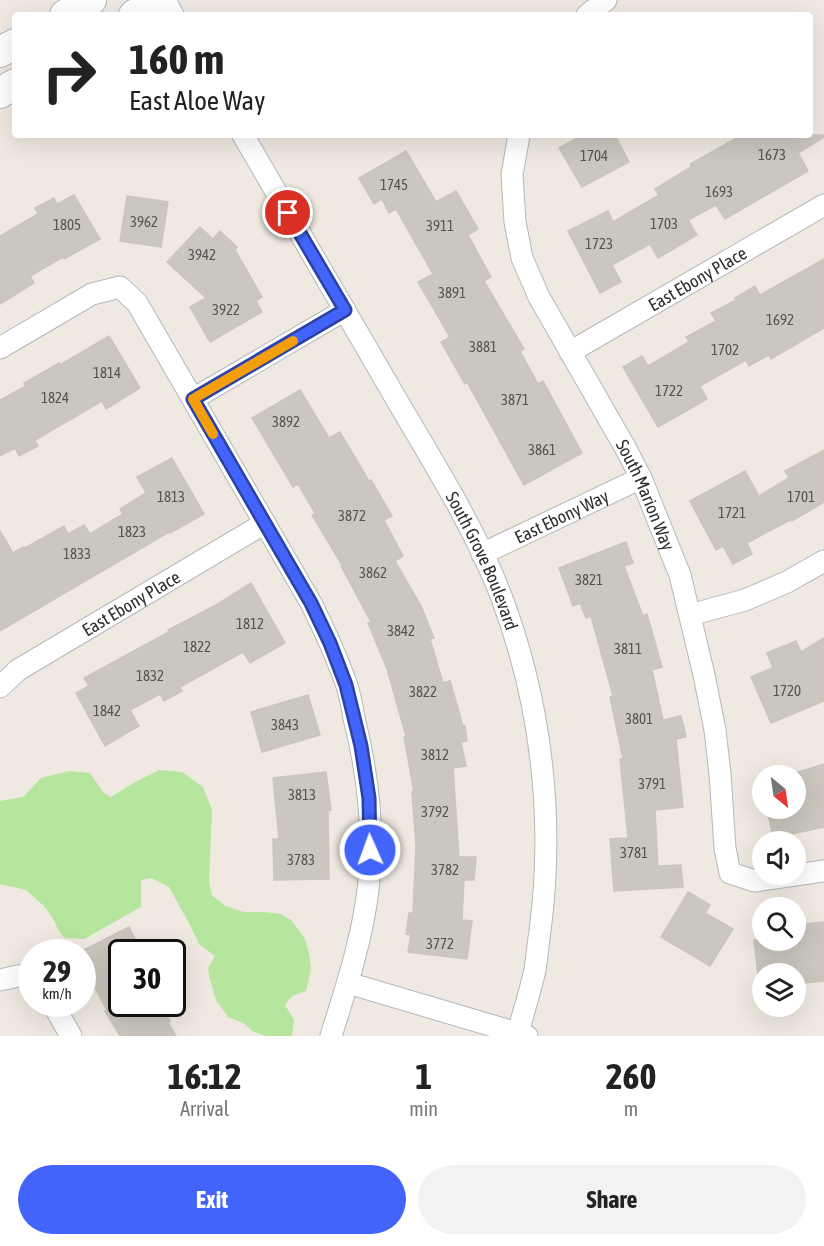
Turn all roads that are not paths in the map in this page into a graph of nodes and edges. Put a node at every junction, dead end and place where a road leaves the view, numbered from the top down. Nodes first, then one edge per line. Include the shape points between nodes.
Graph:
1 (91, 0) edge
2 (159, 0) edge
3 (606, 0) edge
4 (70, 12) edge
5 (139, 12) edge
6 (591, 12) edge
7 (245, 138) edge
8 (518, 138) edge
9 (824, 205) edge
10 (345, 310) junction
11 (0, 348) edge
12 (570, 352) junction
13 (193, 399) junction
14 (641, 478) junction
15 (265, 523) junction
16 (482, 554) junction
17 (824, 561) edge
18 (690, 615) junction
19 (0, 687) edge
20 (824, 871) edge
21 (18, 978) edge
22 (0, 980) edge
23 (348, 983) junction
24 (60, 1017) edge
25 (521, 1035) edge
26 (71, 1036) edge
27 (331, 1036) edge

1 - 4 main road
2 - 5 main road
3 - 6 street
7 - 10 street, South Grove Boulevard
8 - 12 street, South Marion Way via 512,175 522,258
9 - 12 street, East Ebony Place
10 - 13 street
10 - 16 street, South Grove Boulevard
11 - 13 street via 92,294 120,287 137,303
12 - 14 street, South Marion Way
13 - 15 street
14 - 16 street, East Ebony Way
14 - 18 street, South Marion Way via 680,574
15 - 19 street, East Ebony Place via 18,670
15 - 23 street via 330,643 346,685 361,746 369,798 368,889
16 - 25 street, South Grove Boulevard via 518,645 532,702 545,791 544,898
17 - 18 street via 745,600
18 - 20 street, South Marion Way via 715,730 724,848 730,873 755,881
21 - 22 street
23 - 25 street
23 - 27 street
24 - 26 street

